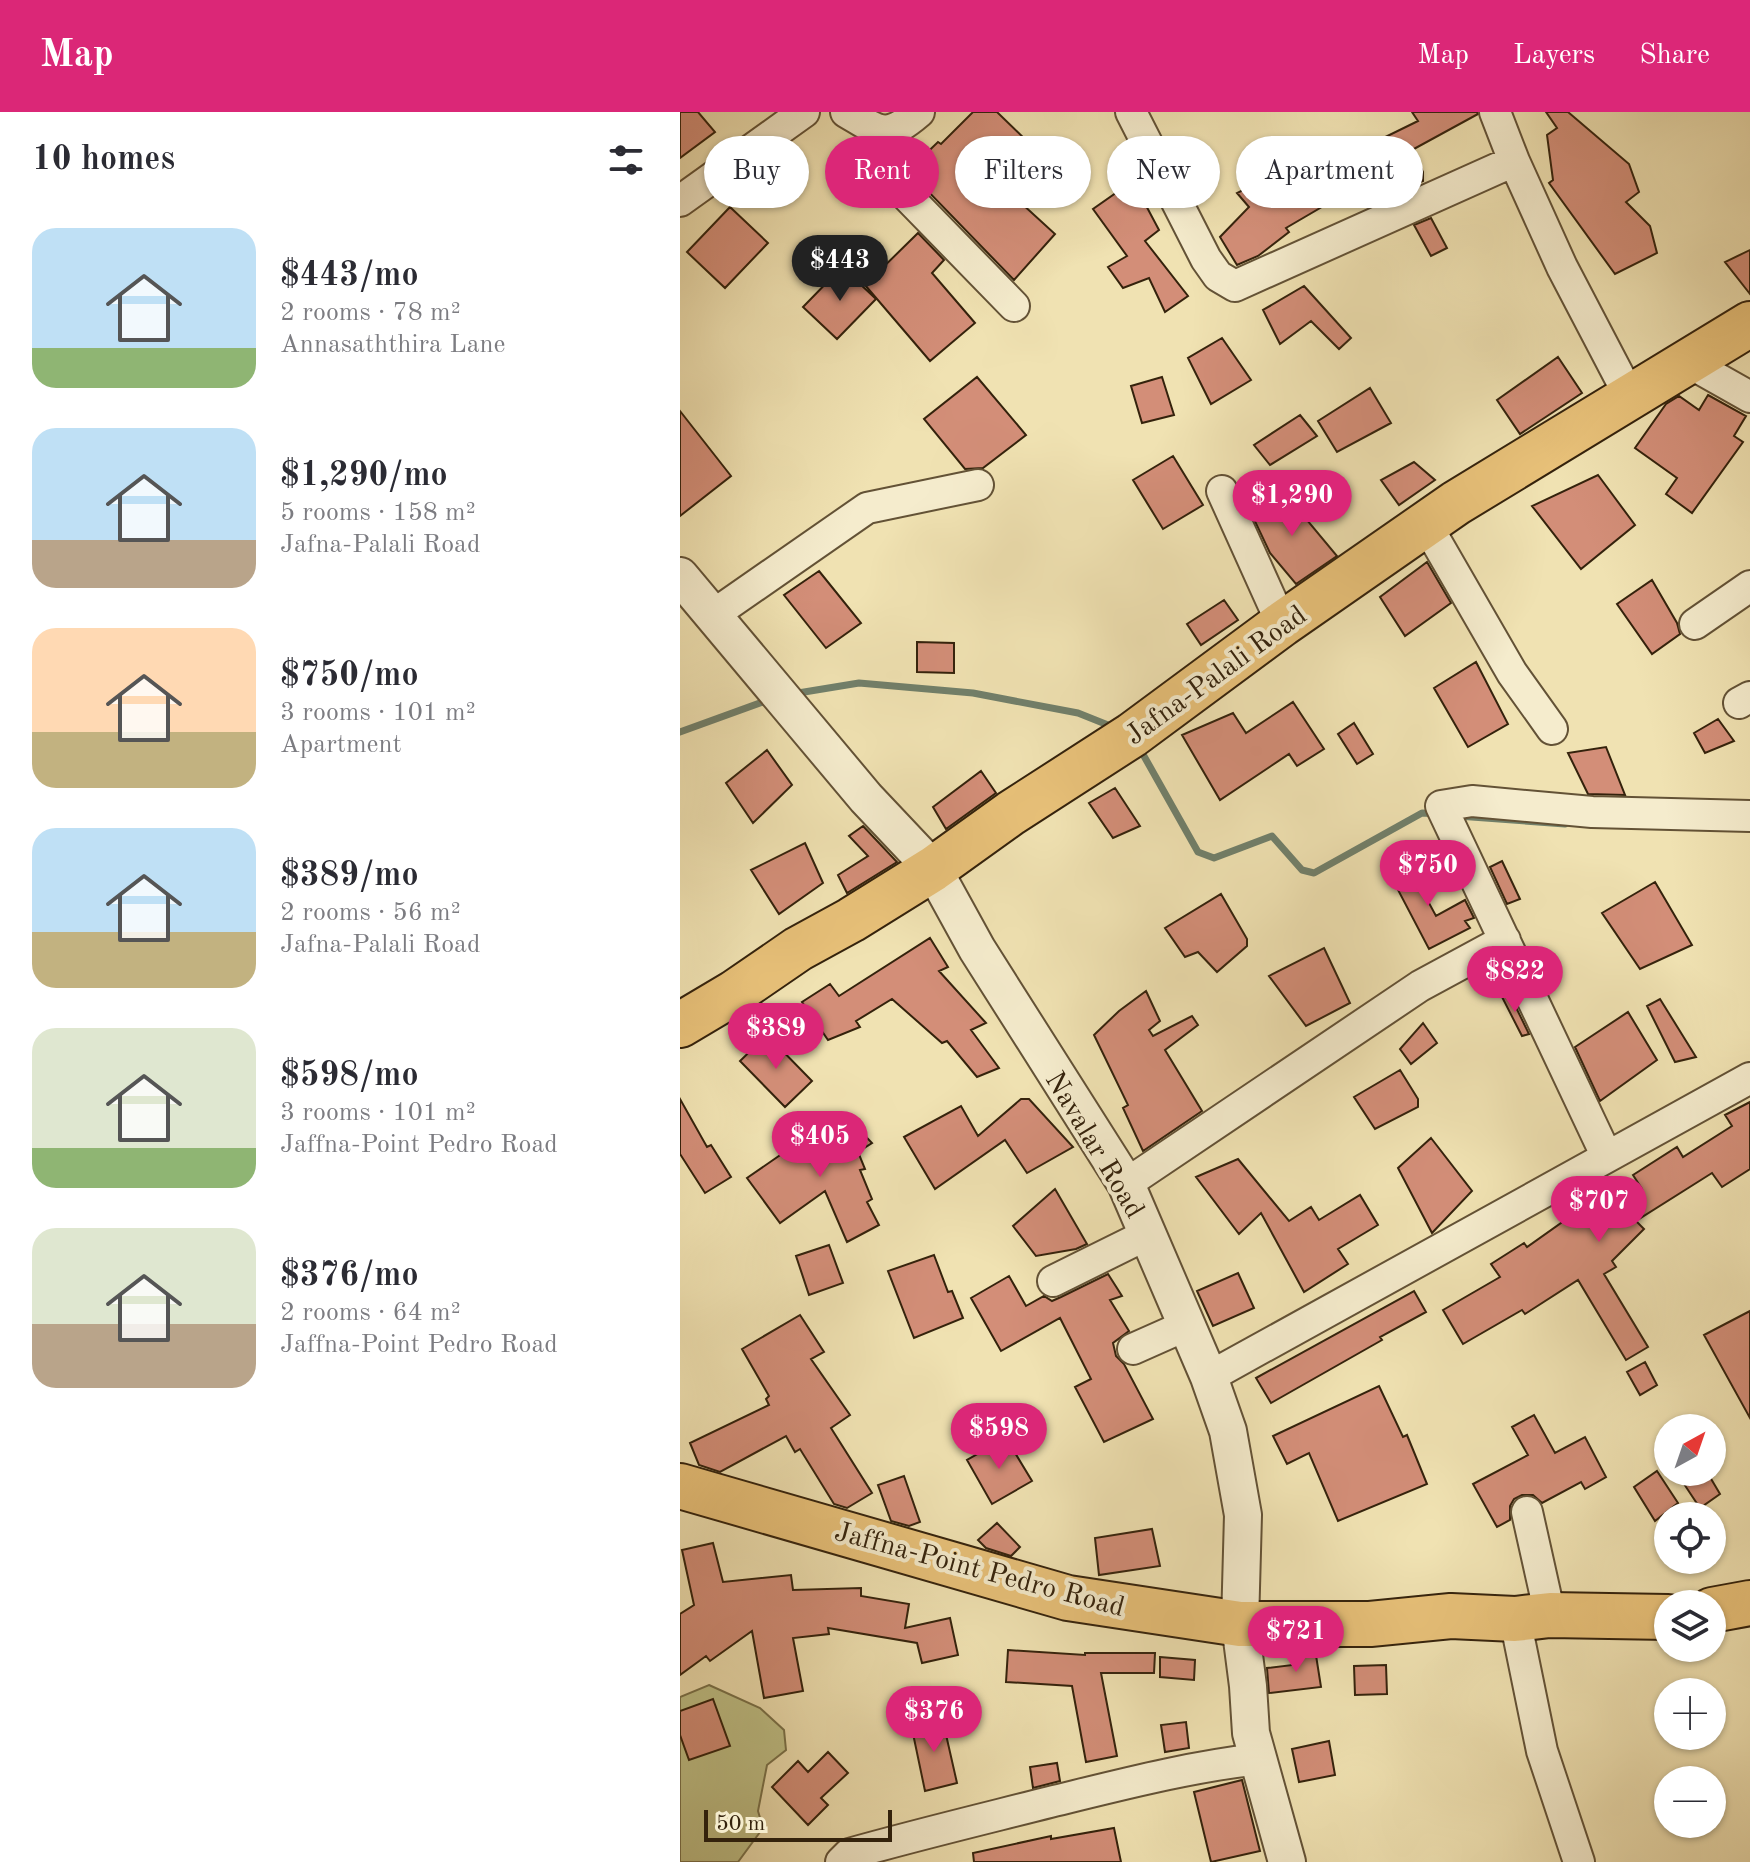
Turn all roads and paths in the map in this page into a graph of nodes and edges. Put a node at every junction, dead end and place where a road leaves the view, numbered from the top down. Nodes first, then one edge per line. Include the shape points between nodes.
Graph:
1 (804, 112) edge
2 (919, 112) edge
3 (1131, 112) edge
4 (1495, 112) edge
5 (854, 117) edge
6 (1514, 161) junction
7 (680, 201) edge
8 (1014, 306) dead end
9 (1750, 324) edge
10 (1688, 362) junction
11 (1630, 397) junction
12 (1750, 397) edge
13 (978, 485) dead end
14 (1222, 491) dead end
15 (1426, 524) junction
16 (680, 576) edge
17 (1750, 586) edge
18 (713, 615) junction
19 (1282, 624) junction
20 (1695, 624) dead end
21 (1552, 729) dead end
22 (1750, 816) edge
23 (933, 869) junction
24 (1505, 940) junction
25 (680, 1025) edge
26 (1750, 1078) edge
27 (1607, 1157) junction
28 (1126, 1184) junction
29 (1148, 1234) junction
30 (1053, 1281) dead end
31 (1187, 1325) junction
32 (1133, 1349) dead end
33 (1209, 1377) junction
34 (680, 1486) edge
35 (1527, 1512) dead end
36 (1750, 1603) edge
37 (1726, 1607) edge
38 (1533, 1617) junction
39 (1654, 1617) edge
40 (1240, 1624) junction
41 (1259, 1759) junction
42 (841, 1862) edge
43 (1287, 1862) edge
44 (1579, 1862) edge

1 - 7 street
2 - 5 street via 890,131
3 - 6 street via 1206,259 1218,276 1235,286
4 - 6 street
5 - 8 street via 903,192
6 - 11 street
9 - 10 main road, Jafna-Palali Road
10 - 11 main road, Jafna-Palali Road
10 - 12 street
11 - 15 main road, Jafna-Palali Road
13 - 18 street via 867,508
14 - 19 street
15 - 19 main road, Jafna-Palali Road
15 - 21 street via 1512,673
16 - 18 street, Navalar Road
17 - 20 street
18 - 23 street, Navalar Road via 866,798
19 - 23 main road, Jafna-Palali Road via 1132,735
22 - 24 street via 1592,812 1472,801 1441,806
23 - 25 main road, Jafna-Palali Road
23 - 28 street, Navalar Road via 977,949
24 - 27 street
24 - 28 street via 1420,986
26 - 27 street
27 - 33 street
28 - 29 street, Navalar Road
29 - 30 street
29 - 31 street, Navalar Road
31 - 32 street
31 - 33 street, Navalar Road
33 - 40 street, Navalar Road via 1228,1431 1243,1515
34 - 40 main road, Jaffna-Point Pedro Road via 1068,1598
35 - 38 street
36 - 37 main road
38 - 39 main road, Jaffna-Point Pedro Road
38 - 40 main road, Jaffna-Point Pedro Road
38 - 44 street via 1542,1751
40 - 41 street, Navalar Road via 1251,1733
41 - 42 street via 1157,1775 936,1829 849,1854
41 - 43 street, Navalar Road

